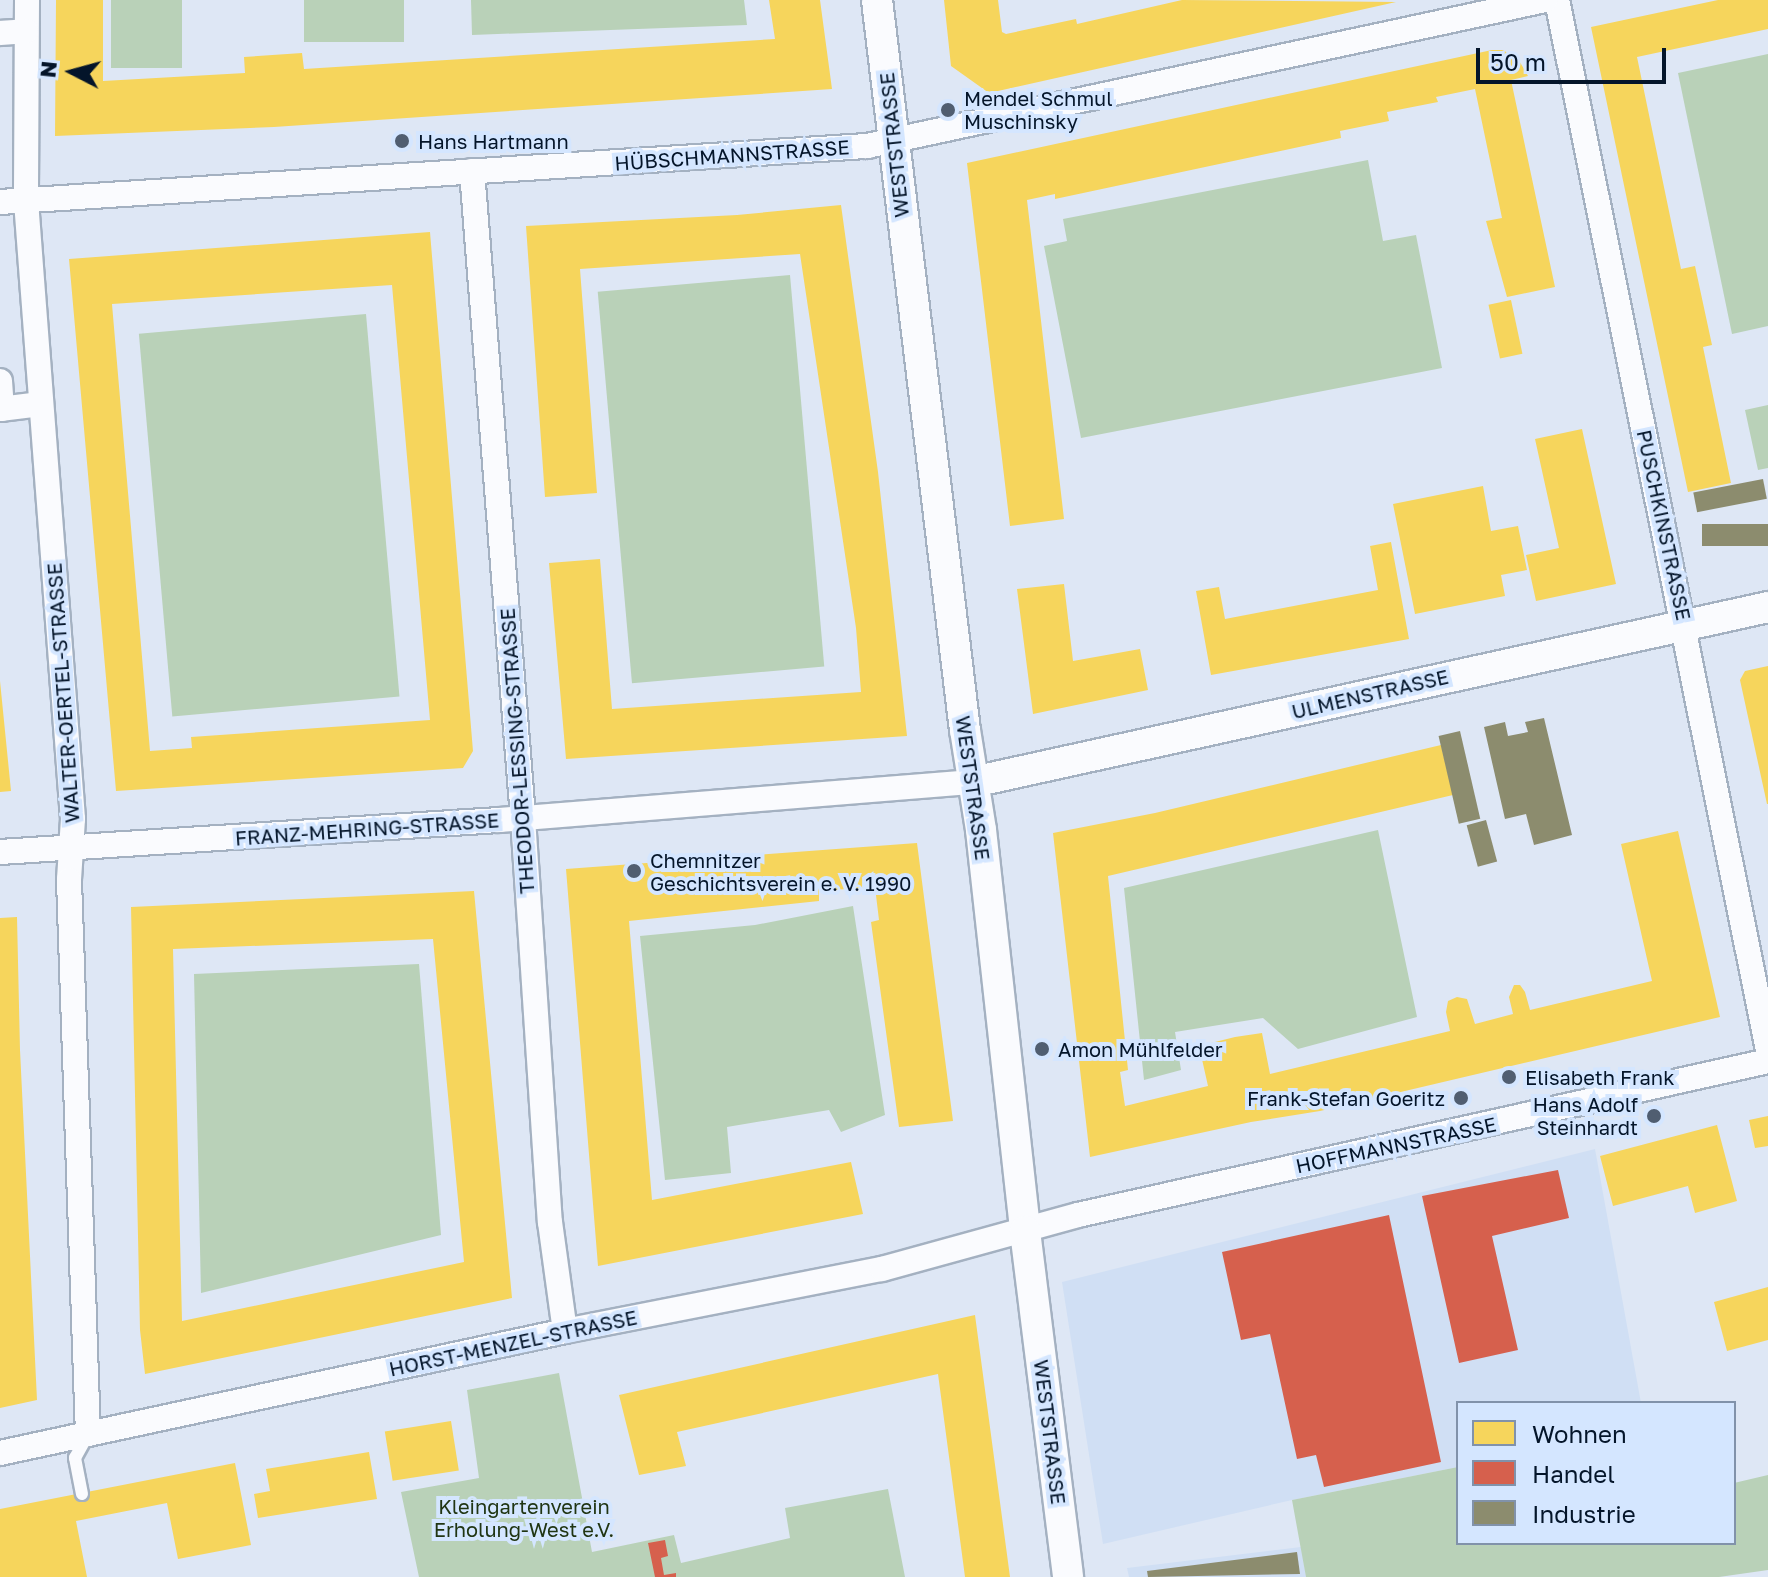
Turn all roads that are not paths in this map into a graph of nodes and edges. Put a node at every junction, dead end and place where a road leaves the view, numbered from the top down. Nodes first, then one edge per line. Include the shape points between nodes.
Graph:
1 (27, 0) edge
2 (877, 0) edge
3 (1545, 0) edge
4 (1557, 0) edge
5 (26, 31) junction
6 (0, 33) edge
7 (894, 142) junction
8 (472, 171) junction
9 (26, 201) junction
10 (0, 202) edge
11 (0, 381) edge
12 (41, 404) junction
13 (1, 409) edge
14 (1768, 607) edge
15 (1684, 625) junction
16 (973, 782) junction
17 (523, 818) junction
18 (72, 848) junction
19 (0, 852) edge
20 (1768, 1050) edge
21 (1768, 1061) edge
22 (1025, 1231) junction
23 (565, 1331) junction
24 (88, 1434) junction
25 (0, 1453) edge
26 (82, 1494) dead end
27 (1068, 1577) edge

1 - 5 street, WALTER-OERTEL-STRASSE
2 - 7 street, WESTSTRASSE
3 - 7 street, HÜBSCHMANNSTRASSE
4 - 15 street, PUSCHKINSTRASSE
5 - 6 street
5 - 9 street, WALTER-OERTEL-STRASSE
7 - 8 street, HÜBSCHMANNSTRASSE
7 - 16 street, WESTSTRASSE
8 - 9 street, HÜBSCHMANNSTRASSE
8 - 17 street, THEODOR-LESSING-STRASSE
9 - 10 street, HÜBSCHMANNSTRASSE
9 - 12 street, WALTER-OERTEL-STRASSE
11 - 13 street
12 - 13 street
12 - 18 street, WALTER-OERTEL-STRASSE
14 - 15 street, ULMENSTRASSE
15 - 16 street, ULMENSTRASSE
15 - 20 street, PUSCHKINSTRASSE
16 - 17 street, FRANZ-MEHRING-STRASSE
16 - 22 street, WESTSTRASSE
17 - 18 street, FRANZ-MEHRING-STRASSE
17 - 23 street, THEODOR-LESSING-STRASSE via 550,1222
18 - 19 street, FRANZ-MEHRING-STRASSE
18 - 24 street, WALTER-OERTEL-STRASSE
21 - 22 street, HOFFMANNSTRASSE
22 - 23 street, HORST-MENZEL-STRASSE via 882,1269
22 - 27 street, WESTSTRASSE
23 - 24 street, HORST-MENZEL-STRASSE
24 - 25 street, HORST-MENZEL-STRASSE
24 - 26 lane via 75,1458

